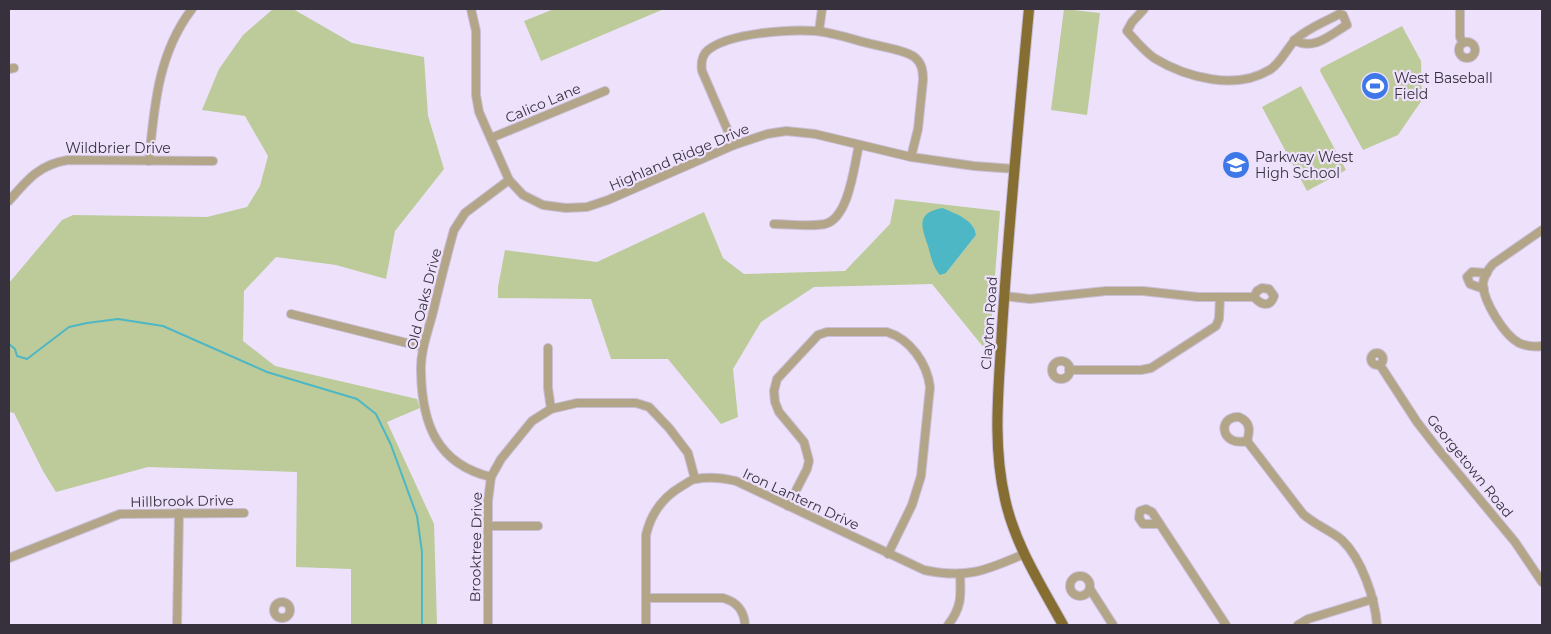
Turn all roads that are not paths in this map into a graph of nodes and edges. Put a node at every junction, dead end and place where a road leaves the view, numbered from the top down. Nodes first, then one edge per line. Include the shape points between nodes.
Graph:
1 (192, 9) edge
2 (471, 9) edge
3 (822, 9) edge
4 (1029, 9) edge
5 (1035, 9) edge
6 (1144, 9) edge
7 (1460, 9) edge
8 (1028, 23) junction
9 (819, 31) junction
10 (1294, 40) junction
11 (1462, 43) dead end
12 (605, 91) dead end
13 (491, 138) junction
14 (734, 145) junction
15 (859, 145) junction
16 (911, 158) junction
17 (149, 161) junction
18 (213, 161) dead end
19 (1015, 169) junction
20 (509, 180) junction
21 (9, 201) edge
22 (774, 224) dead end
23 (1542, 230) edge
24 (1487, 273) junction
25 (1484, 286) junction
26 (1004, 296) junction
27 (1220, 297) junction
28 (1254, 297) dead end
29 (291, 314) dead end
30 (1542, 346) edge
31 (423, 347) junction
32 (548, 348) dead end
33 (1380, 365) dead end
34 (1069, 370) dead end
35 (551, 409) junction
36 (1247, 441) dead end
37 (491, 477) junction
38 (695, 479) junction
39 (788, 506) junction
40 (244, 512) dead end
41 (179, 513) junction
42 (1160, 524) dead end
43 (488, 526) junction
44 (538, 526) dead end
45 (888, 554) junction
46 (1024, 554) junction
47 (9, 558) edge
48 (960, 574) junction
49 (1542, 582) edge
50 (1090, 589) dead end
51 (646, 598) junction
52 (1373, 599) junction
53 (177, 625) edge
54 (488, 625) edge
55 (646, 625) edge
56 (745, 625) edge
57 (948, 625) edge
58 (1063, 625) edge
59 (1113, 625) edge
60 (1226, 625) edge
61 (1298, 625) edge
62 (1377, 625) edge

1 - 17 street via 173,39 164,61
2 - 13 street via 476,31 476,95 479,112
3 - 9 street
4 - 8 main road, Clayton Road
5 - 8 street
6 - 10 street via 1127,31 1153,57 1198,77 1220,80 1255,77 1273,68
7 - 11 street
8 - 19 main road, Clayton Road
9 - 14 street via 754,34 716,45 705,53 702,71
9 - 16 street via 899,51 918,60 923,80 918,129
10 - 10 street via 1339,14 1347,22 1315,44
12 - 13 street, Calico Lane
13 - 20 street
14 - 15 street, Highland Ridge Drive via 767,134 786,132 814,134
14 - 20 street, Highland Ridge Drive via 587,207 543,205 523,195
15 - 16 street, Highland Ridge Drive
15 - 22 street via 846,200 836,218 824,224
16 - 19 street, Highland Ridge Drive
17 - 18 street, Wildbrier Drive
17 - 21 street, Wildbrier Drive via 55,162 39,169
19 - 26 main road, Clayton Road
20 - 31 street, Old Oaks Drive via 465,213 454,230
23 - 24 street via 1493,264
24 - 25 street
24 - 25 street via 1472,272 1467,278 1470,284
25 - 30 street via 1488,302 1509,335 1524,344
26 - 27 street via 1030,299 1106,291 1143,291
26 - 46 main road, Clayton Road via 997,446 1005,499
27 - 28 street
27 - 34 street via 1216,326 1151,368
29 - 31 street
31 - 37 street, Old Oaks Drive via 421,371 425,408 436,439 454,461
32 - 35 street
33 - 49 street, Georgetown Road via 1416,422 1515,542
35 - 37 street, Brooktree Drive via 532,421 501,459
35 - 38 street, Brooktree Drive via 577,403 649,406 688,452
36 - 52 street via 1303,514 1349,548
37 - 43 street, Brooktree Drive
38 - 39 street, Iron Lantern Drive via 736,481
38 - 51 street, Iron Lantern Drive via 662,501 649,521
39 - 45 street, Iron Lantern Drive
39 - 45 street via 809,460 804,442 775,402 777,378 818,335 827,332 894,334 908,343 922,361 930,387 921,476 912,505
40 - 41 street, Hillbrook Drive
41 - 47 street, Hillbrook Drive via 120,514
41 - 53 street
42 - 60 street
43 - 44 street
43 - 54 street, Brooktree Drive
45 - 48 street, Iron Lantern Drive via 924,570
46 - 48 street, Iron Lantern Drive via 978,572
46 - 58 main road, Clayton Road
48 - 57 street via 959,609
50 - 59 street
51 - 55 street, Iron Lantern Drive
51 - 56 street via 723,598 734,601 741,609
52 - 61 street
52 - 62 street

